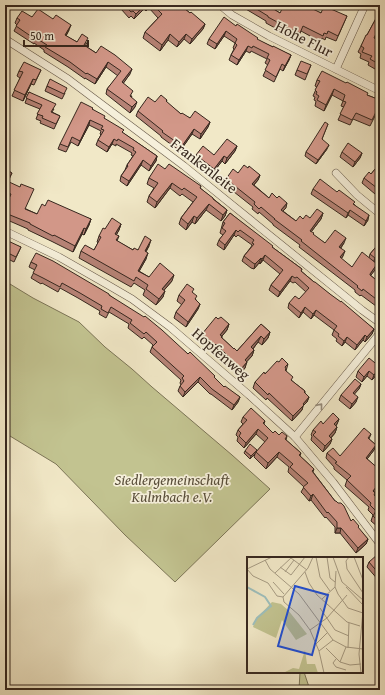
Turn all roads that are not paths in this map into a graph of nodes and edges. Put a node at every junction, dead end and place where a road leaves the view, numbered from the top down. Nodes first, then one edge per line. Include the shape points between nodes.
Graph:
1 (220, 5) edge
2 (365, 5) edge
3 (5, 39) edge
4 (336, 69) junction
5 (380, 91) edge
6 (336, 173) dead end
7 (380, 214) edge
8 (5, 231) edge
9 (380, 323) edge
10 (380, 333) edge
11 (295, 437) junction
12 (380, 544) edge

1 - 4 street, Hohe Flur via 269,36
2 - 4 street
3 - 9 street, Frankenleite via 68,79 188,169
4 - 5 street, Hohe Flur
6 - 7 street
8 - 11 street, Hopfenweg via 59,257 132,299 170,327
11 -> 10 street
11 - 12 street, Hopfenweg

